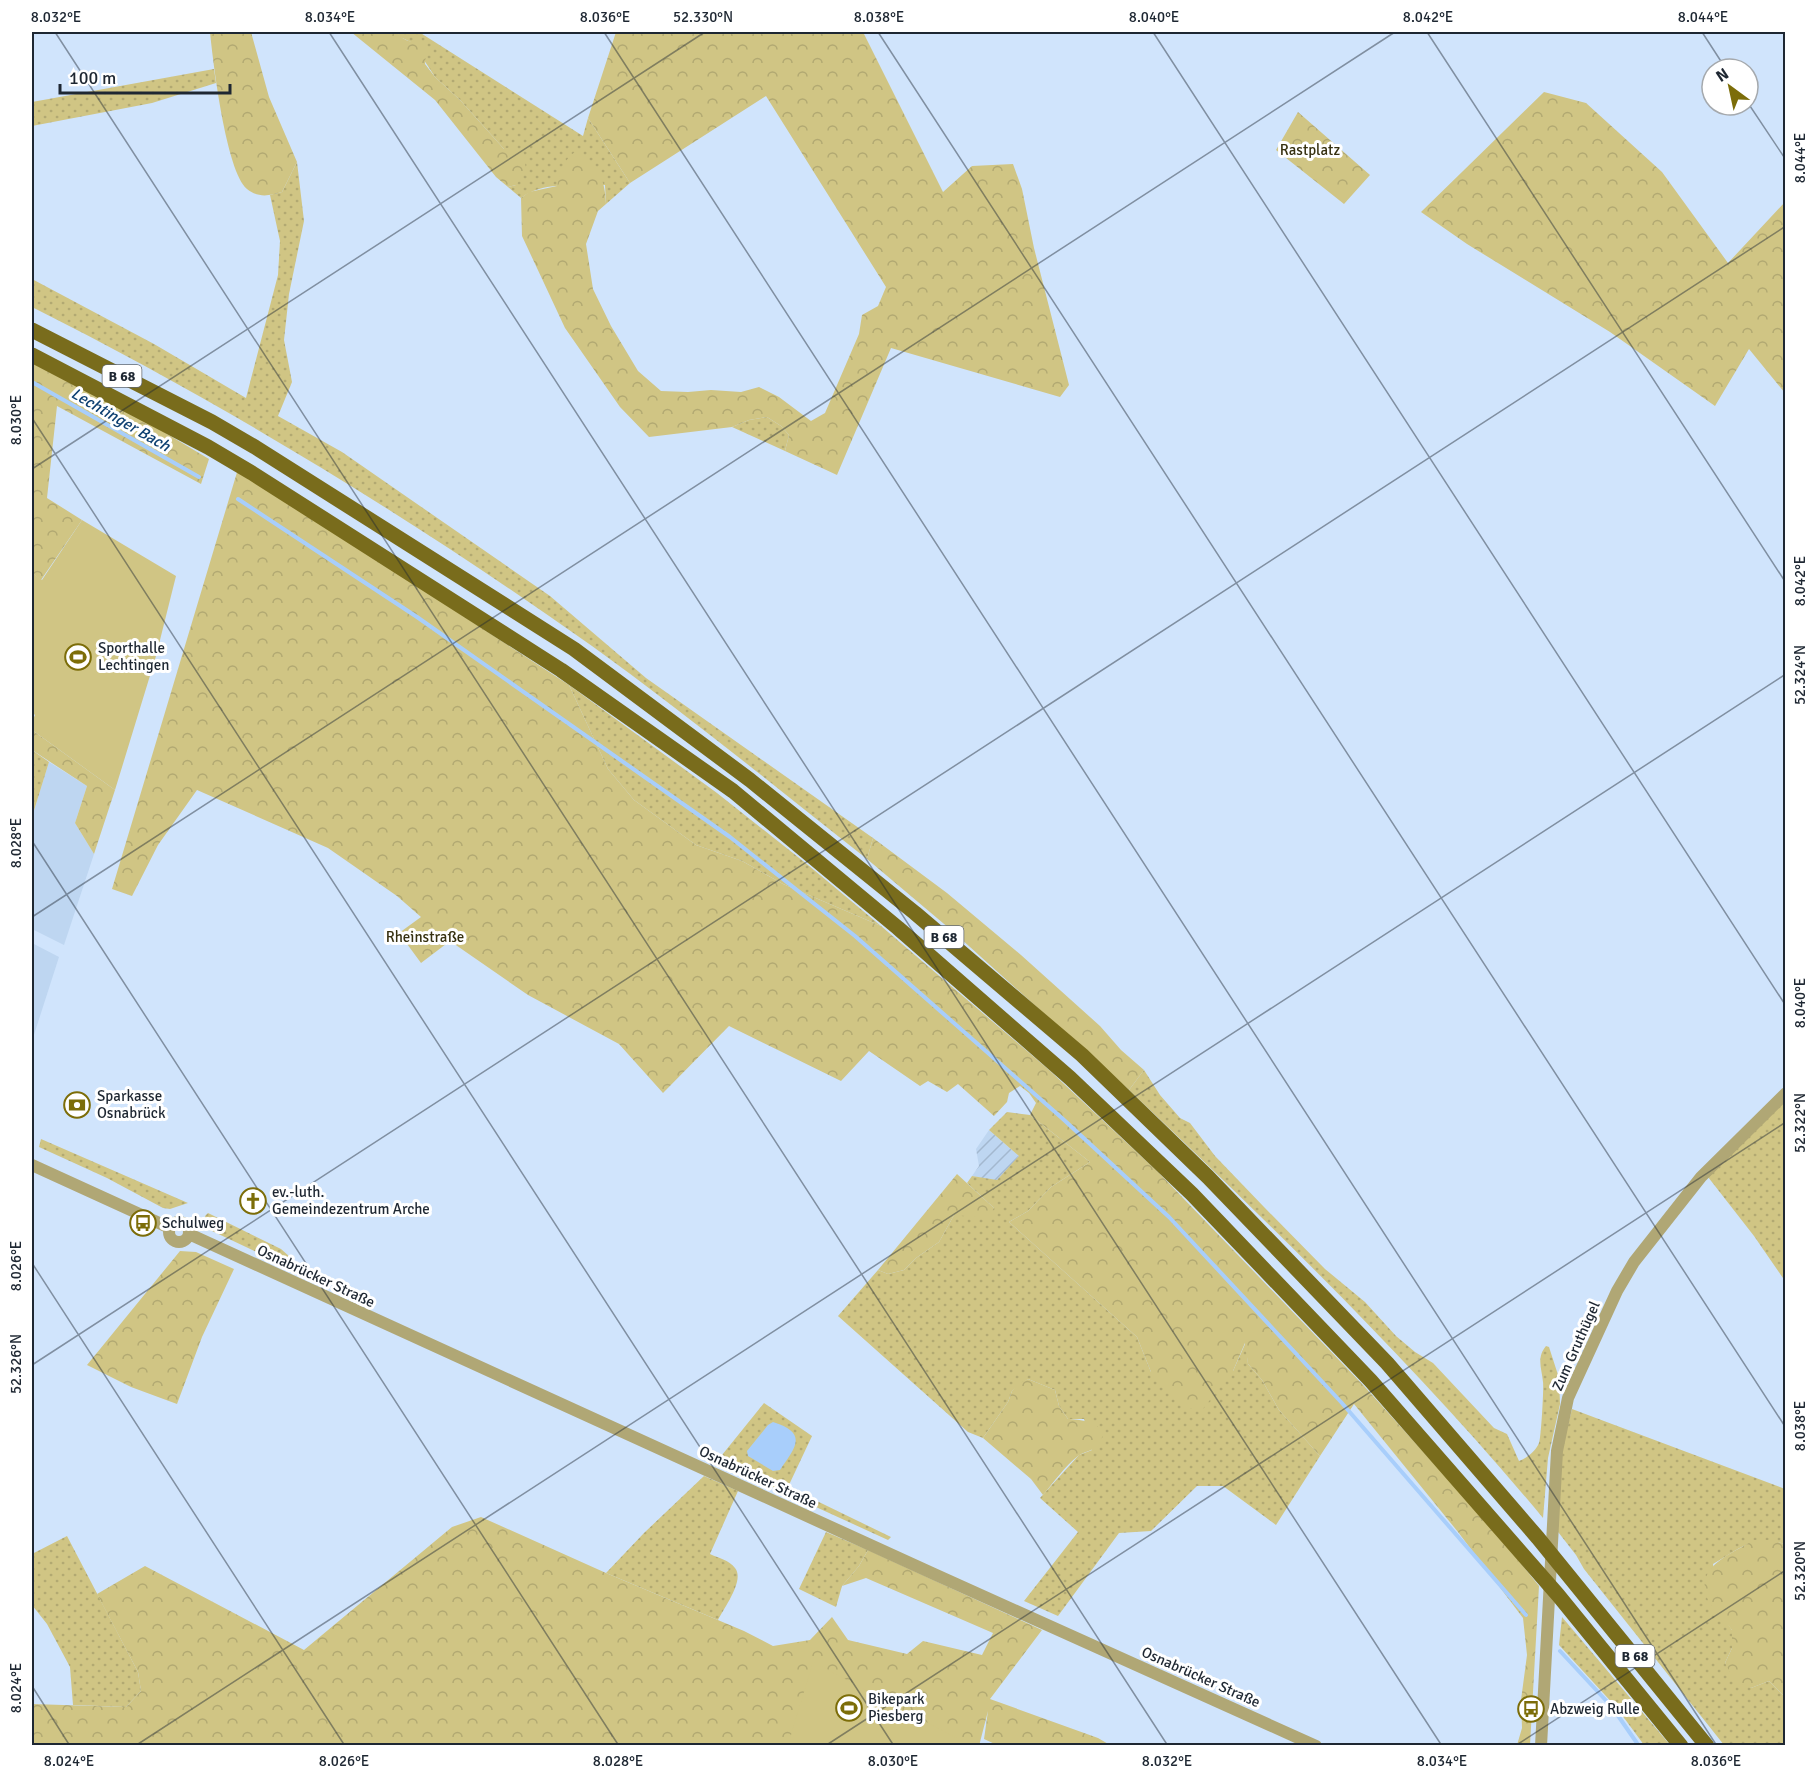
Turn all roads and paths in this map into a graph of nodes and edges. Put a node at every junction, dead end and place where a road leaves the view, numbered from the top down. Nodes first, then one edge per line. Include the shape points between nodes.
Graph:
1 (32, 330) edge
2 (32, 355) edge
3 (1785, 1093) edge
4 (32, 1166) edge
5 (1316, 1746) edge
6 (1541, 1746) edge
7 (1681, 1746) edge
8 (1707, 1746) edge

1 - 8 highway, B 68 via 255,447 574,649 750,780 915,913 1082,1055 1387,1363 1538,1538
2 - 7 highway, B 68 via 252,473 561,670 733,791 898,928 1070,1078 1192,1194 1371,1381 1558,1596
3 - 6 street, Zum Gruthügel via 1701,1177 1634,1262 1568,1398 1557,1451
4 - 5 street, Osnabrücker Straße via 170,1228 182,1222 189,1234

